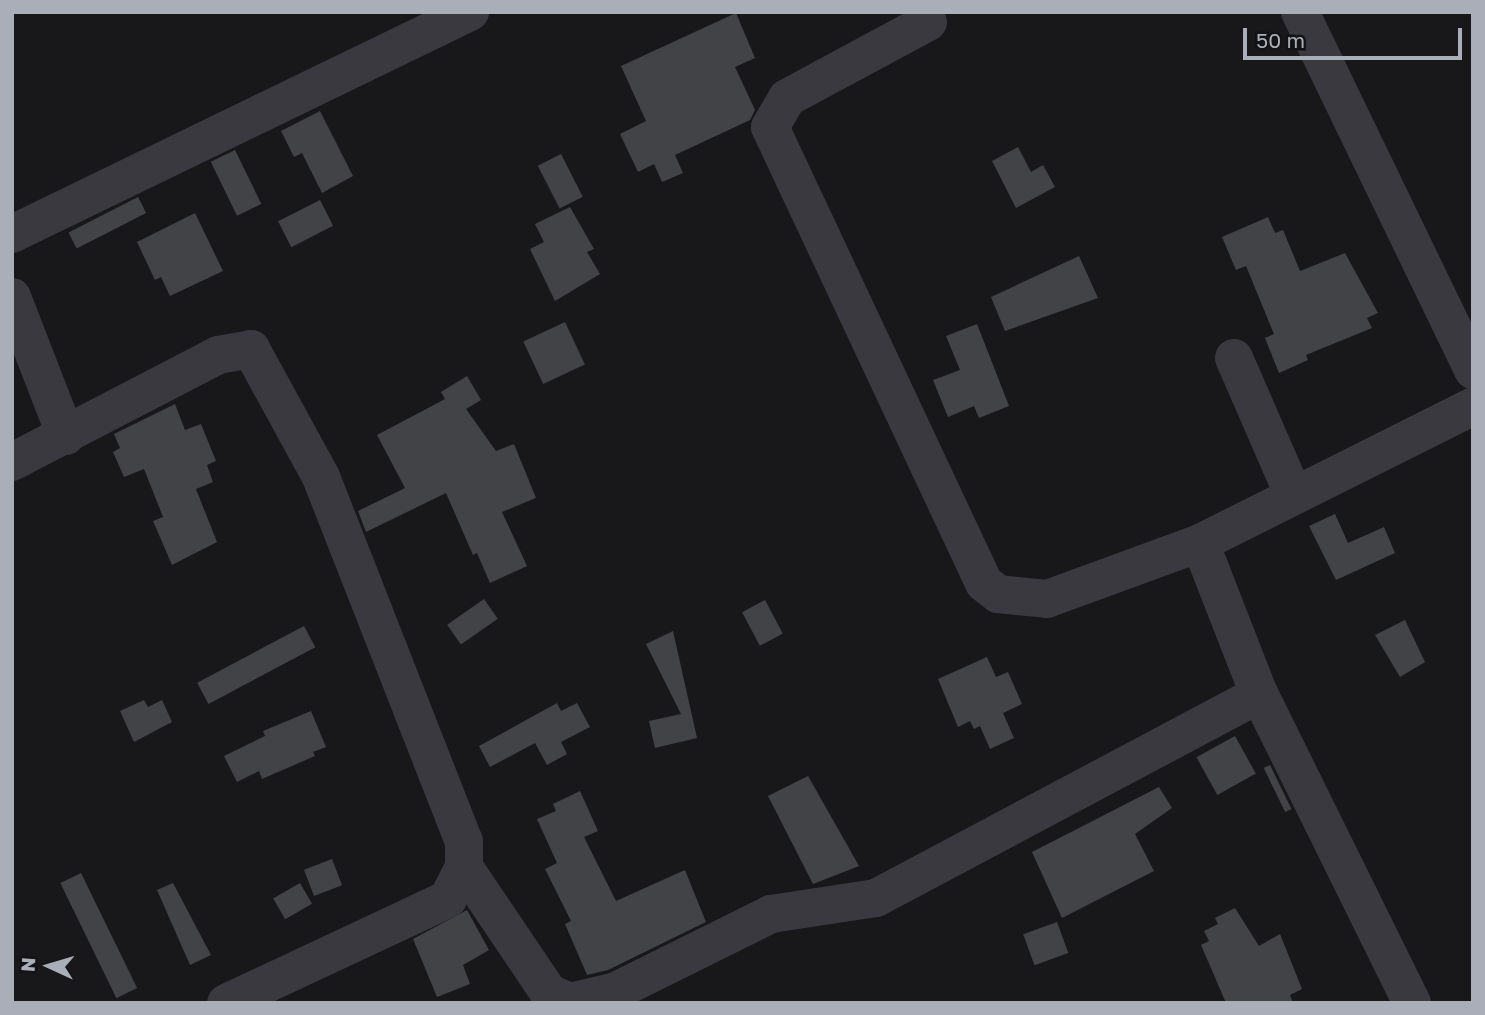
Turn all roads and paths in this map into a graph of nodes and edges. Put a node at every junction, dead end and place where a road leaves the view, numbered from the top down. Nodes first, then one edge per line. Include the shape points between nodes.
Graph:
1 (470, 12) edge
2 (1300, 12) edge
3 (933, 15) edge
4 (12, 234) edge
5 (12, 297) edge
6 (1234, 358) dead end
7 (1473, 370) edge
8 (1473, 406) edge
9 (66, 436) junction
10 (12, 462) edge
11 (1294, 496) junction
12 (1200, 543) junction
13 (1259, 694) junction
14 (464, 867) junction
15 (226, 1003) edge
16 (1412, 1003) edge

1 - 4 street
2 - 7 street
3 - 12 street via 787,99 770,127 984,583 998,594 1047,599
5 - 9 street
6 - 11 street
8 - 11 street
9 - 10 street
9 - 14 street via 218,355 251,349 321,477 464,841
11 - 12 street
12 - 13 street
13 - 14 street via 876,898 771,914 616,991 570,1002 549,993
13 - 16 street
14 - 15 street via 448,898

